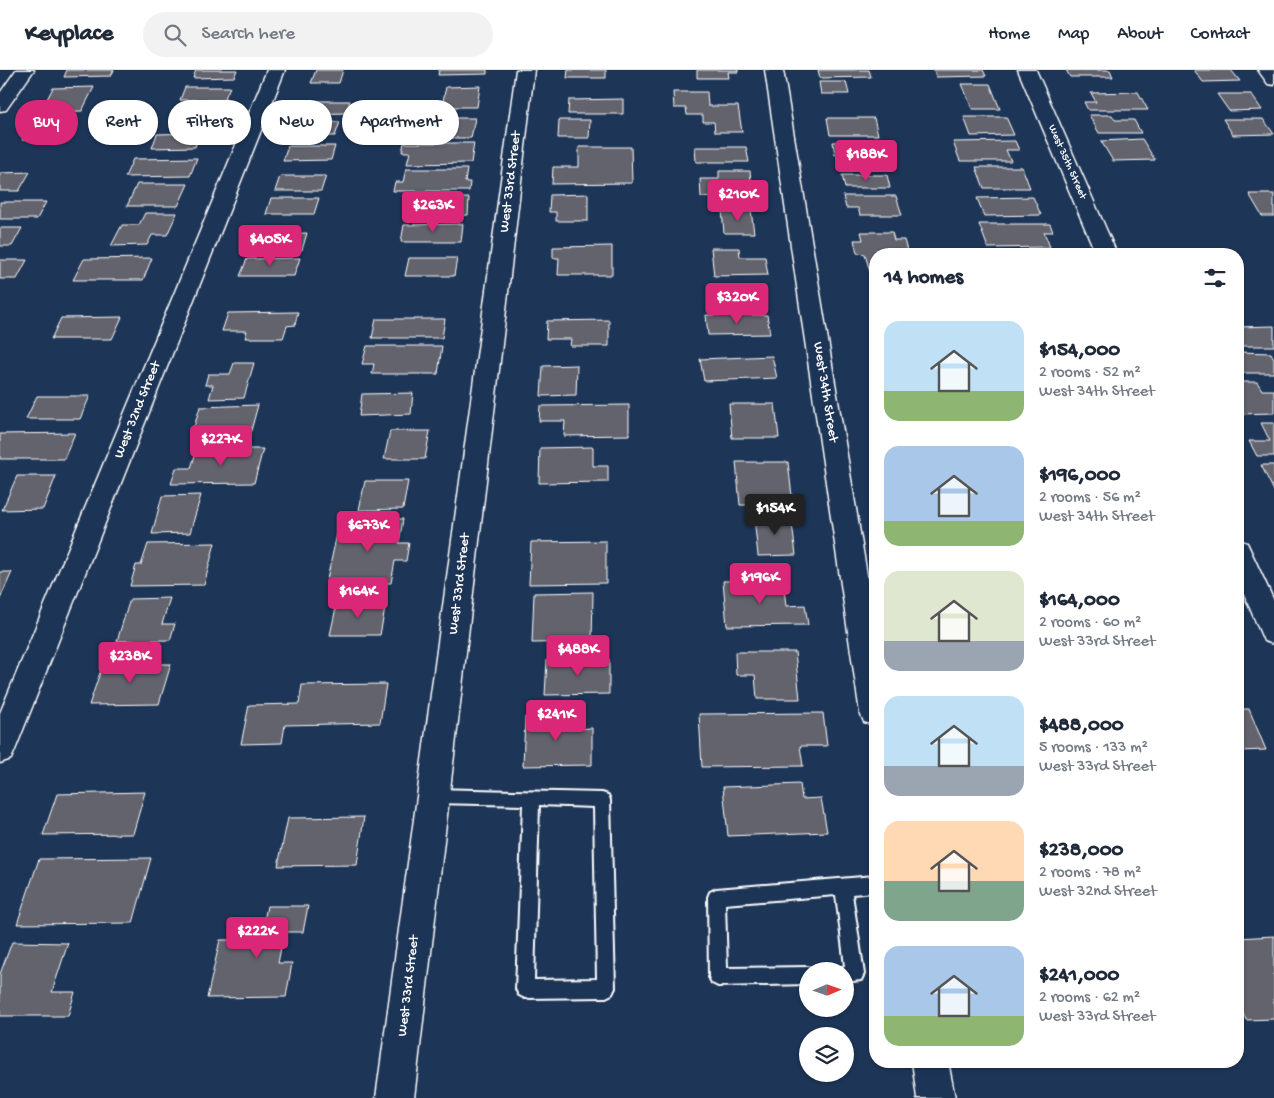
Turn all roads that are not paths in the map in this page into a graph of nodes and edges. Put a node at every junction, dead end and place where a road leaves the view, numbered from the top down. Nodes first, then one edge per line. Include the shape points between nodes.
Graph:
1 (25, 70) edge
2 (276, 70) edge
3 (525, 70) edge
4 (774, 70) edge
5 (1027, 70) edge
6 (1267, 70) edge
7 (1274, 80) edge
8 (0, 106) edge
9 (1105, 248) edge
10 (1244, 564) edge
11 (1274, 633) edge
12 (869, 675) edge
13 (0, 750) edge
14 (433, 796) junction
15 (531, 798) junction
16 (869, 885) edge
17 (843, 887) junction
18 (853, 962) edge
19 (799, 975) edge
20 (931, 1068) edge
21 (395, 1098) edge
22 (936, 1098) edge

1 - 8 street
2 - 13 street, West 32nd Street
3 - 14 street, West 33rd Street
4 - 12 street, West 34th Street
5 - 9 street, West 35th Street
6 - 7 street
10 - 11 street
14 - 15 lane
14 - 21 street, West 33rd Street
15 - 15 lane via 602,800 606,988 525,989
16 - 17 lane
17 - 18 lane
17 - 19 lane via 716,897 718,977
20 - 22 street

